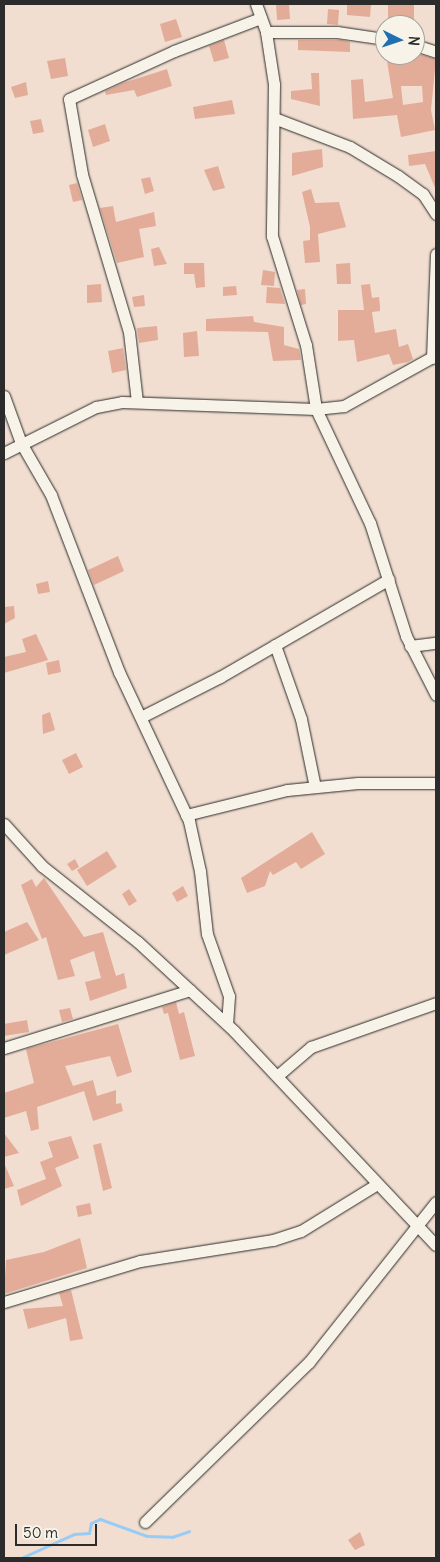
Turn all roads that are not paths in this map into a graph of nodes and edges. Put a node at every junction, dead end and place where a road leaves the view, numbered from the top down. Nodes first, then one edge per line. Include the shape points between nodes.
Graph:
1 (256, 4) edge
2 (261, 18) junction
3 (266, 32) junction
4 (375, 38) edge
5 (274, 118) junction
6 (436, 214) edge
7 (436, 254) edge
8 (434, 357) edge
9 (4, 396) edge
10 (137, 402) junction
11 (316, 409) junction
12 (20, 443) junction
13 (4, 453) edge
14 (390, 579) junction
15 (436, 643) edge
16 (275, 645) junction
17 (410, 646) junction
18 (436, 695) edge
19 (141, 717) junction
20 (436, 783) edge
21 (315, 787) junction
22 (186, 814) junction
23 (4, 824) edge
24 (190, 990) junction
25 (436, 1003) edge
26 (227, 1024) junction
27 (4, 1048) edge
28 (277, 1076) junction
29 (378, 1184) junction
30 (436, 1202) edge
31 (421, 1226) junction
32 (436, 1245) edge
33 (4, 1302) edge
34 (145, 1522) dead end

1 - 2 street
2 - 3 street
2 - 10 street via 174,50 69,99 82,174 129,332
3 - 4 street via 329,31
3 - 5 street
5 - 6 street via 350,147 423,194
5 - 11 street via 272,236 306,345
7 - 8 street
8 - 11 street via 344,406
9 - 12 street
10 - 11 street
10 - 12 street via 96,407
11 - 14 street via 370,524
12 - 13 street
12 - 19 street via 51,495
14 - 16 street
14 - 17 street
15 - 17 street
16 - 19 street
16 - 21 street via 301,719
17 - 18 street
19 - 22 street
20 - 21 street
21 - 22 street
22 - 26 street via 200,871 207,934 229,996
23 - 24 street via 42,866
24 - 26 street
24 - 27 street
25 - 28 street via 311,1047
26 - 28 street
28 - 29 street
29 - 31 street
29 - 33 street via 301,1231 282,1237 140,1261
30 - 31 street
31 - 32 street
31 - 34 street via 309,1362

